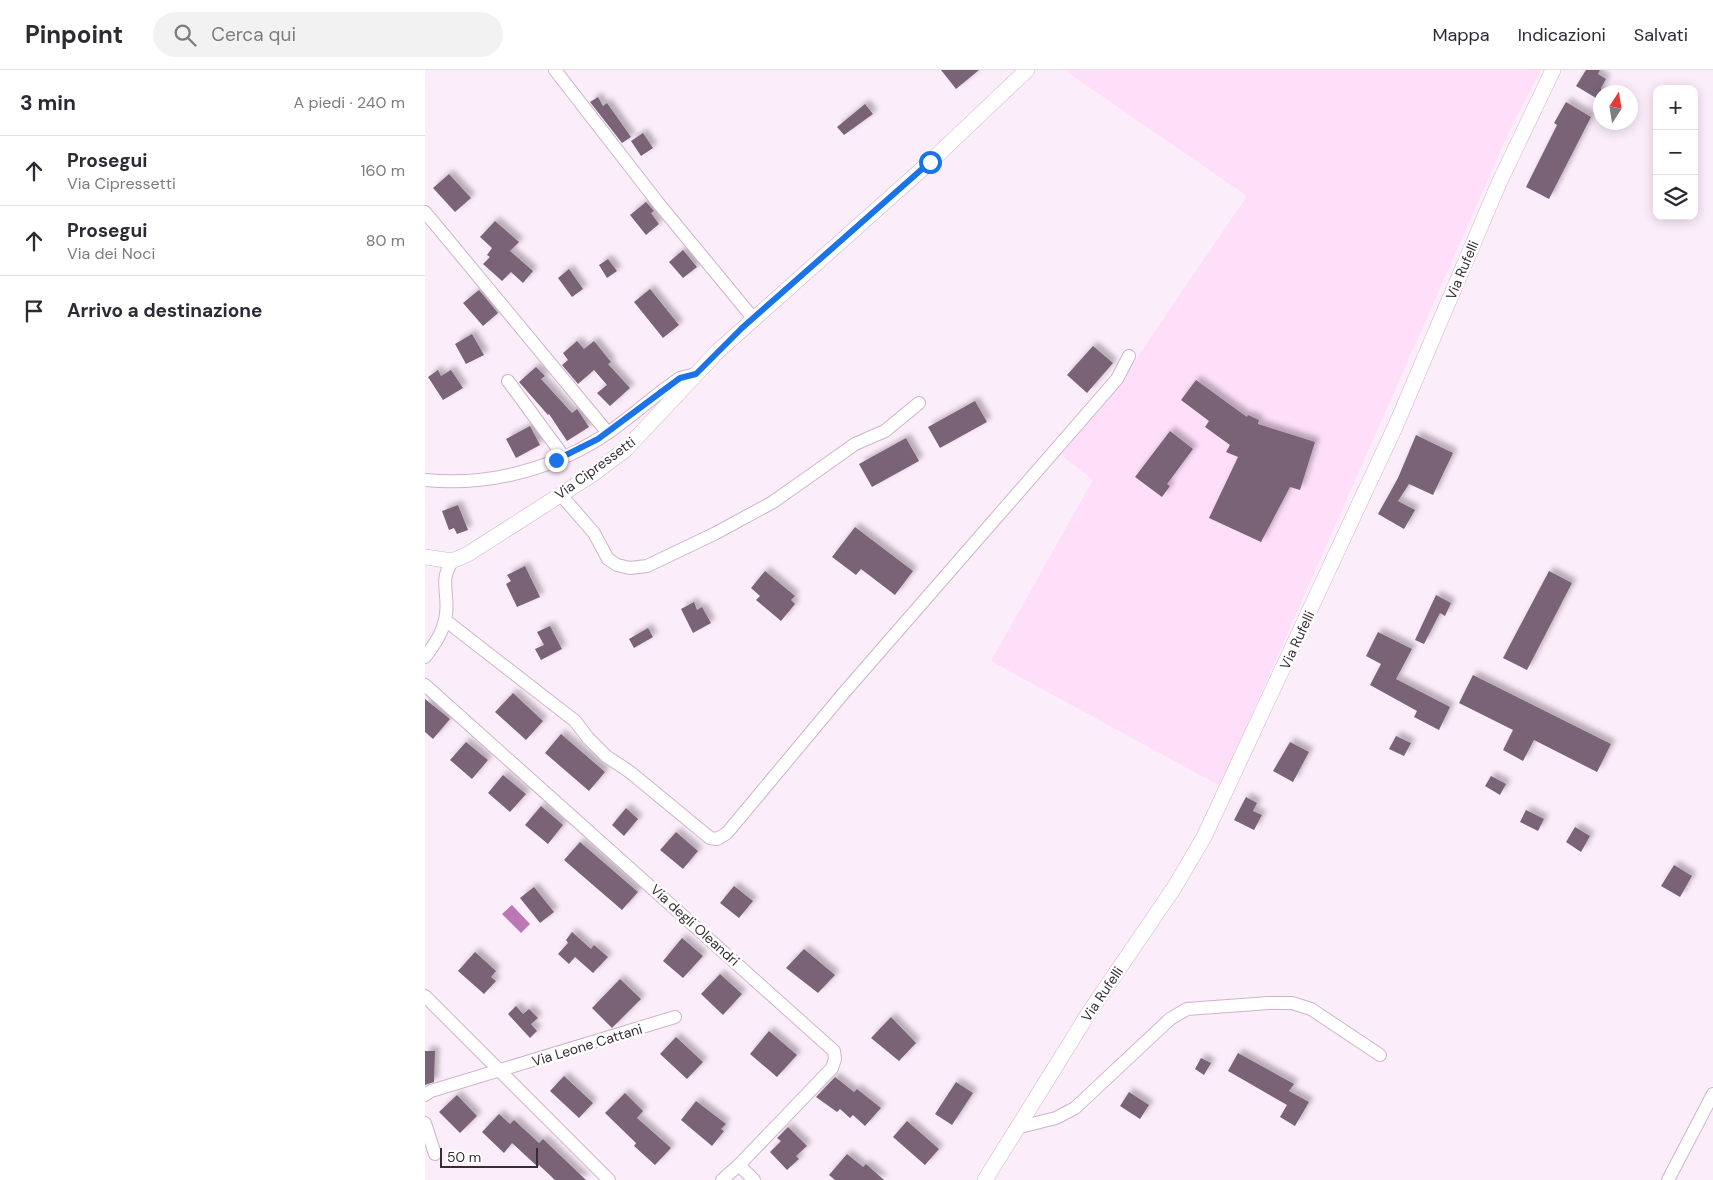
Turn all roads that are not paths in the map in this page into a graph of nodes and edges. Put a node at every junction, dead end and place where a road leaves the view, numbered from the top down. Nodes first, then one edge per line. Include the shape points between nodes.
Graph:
1 (555, 70) edge
2 (1027, 70) edge
3 (1553, 70) edge
4 (425, 212) edge
5 (753, 318) junction
6 (1129, 356) dead end
7 (696, 374) junction
8 (509, 381) dead end
9 (919, 403) dead end
10 (608, 433) junction
11 (564, 457) junction
12 (425, 480) edge
13 (561, 494) junction
14 (425, 557) edge
15 (452, 560) junction
16 (445, 620) junction
17 (425, 657) edge
18 (425, 685) edge
19 (425, 996) edge
20 (675, 1017) dead end
21 (1380, 1056) dead end
22 (499, 1072) junction
23 (1713, 1094) edge
24 (425, 1095) edge
25 (425, 1123) edge
26 (1016, 1128) junction
27 (435, 1154) dead end
28 (739, 1165) junction
29 (609, 1180) edge
30 (722, 1180) edge
31 (754, 1180) edge
32 (985, 1180) edge
33 (1668, 1180) edge

1 - 5 street
2 - 5 street, Via Cipressetti via 860,225
3 - 26 street, Via Rufelli via 1499,183 1396,425 1205,837
4 - 10 street
5 - 7 street, Via Cipressetti
6 - 16 street via 1117,379 842,695 727,833 717,839 710,838 607,756 575,721
7 - 10 street via 677,381
7 - 13 street, Via Cipressetti via 625,450
8 - 11 street
9 - 13 street via 885,431 855,444 773,502 647,566 630,568 608,559 594,533
10 - 11 street
11 - 12 street via 500,477 459,482
13 - 15 street, Via Cipressetti via 468,554
14 - 15 street
15 - 16 street via 444,580
16 - 17 street
18 - 28 street, Via degli Oleandri via 834,1051 831,1068
19 - 22 street
20 - 22 street, Via Leone Cattani
21 - 26 street via 1301,1005 1269,1003 1187,1010 1170,1019 1075,1108 1056,1118
22 - 24 street, Via Leone Cattani
22 - 29 street
23 - 33 street
25 - 27 street
26 - 32 street, Via Rufelli
28 - 30 street
28 - 31 street

